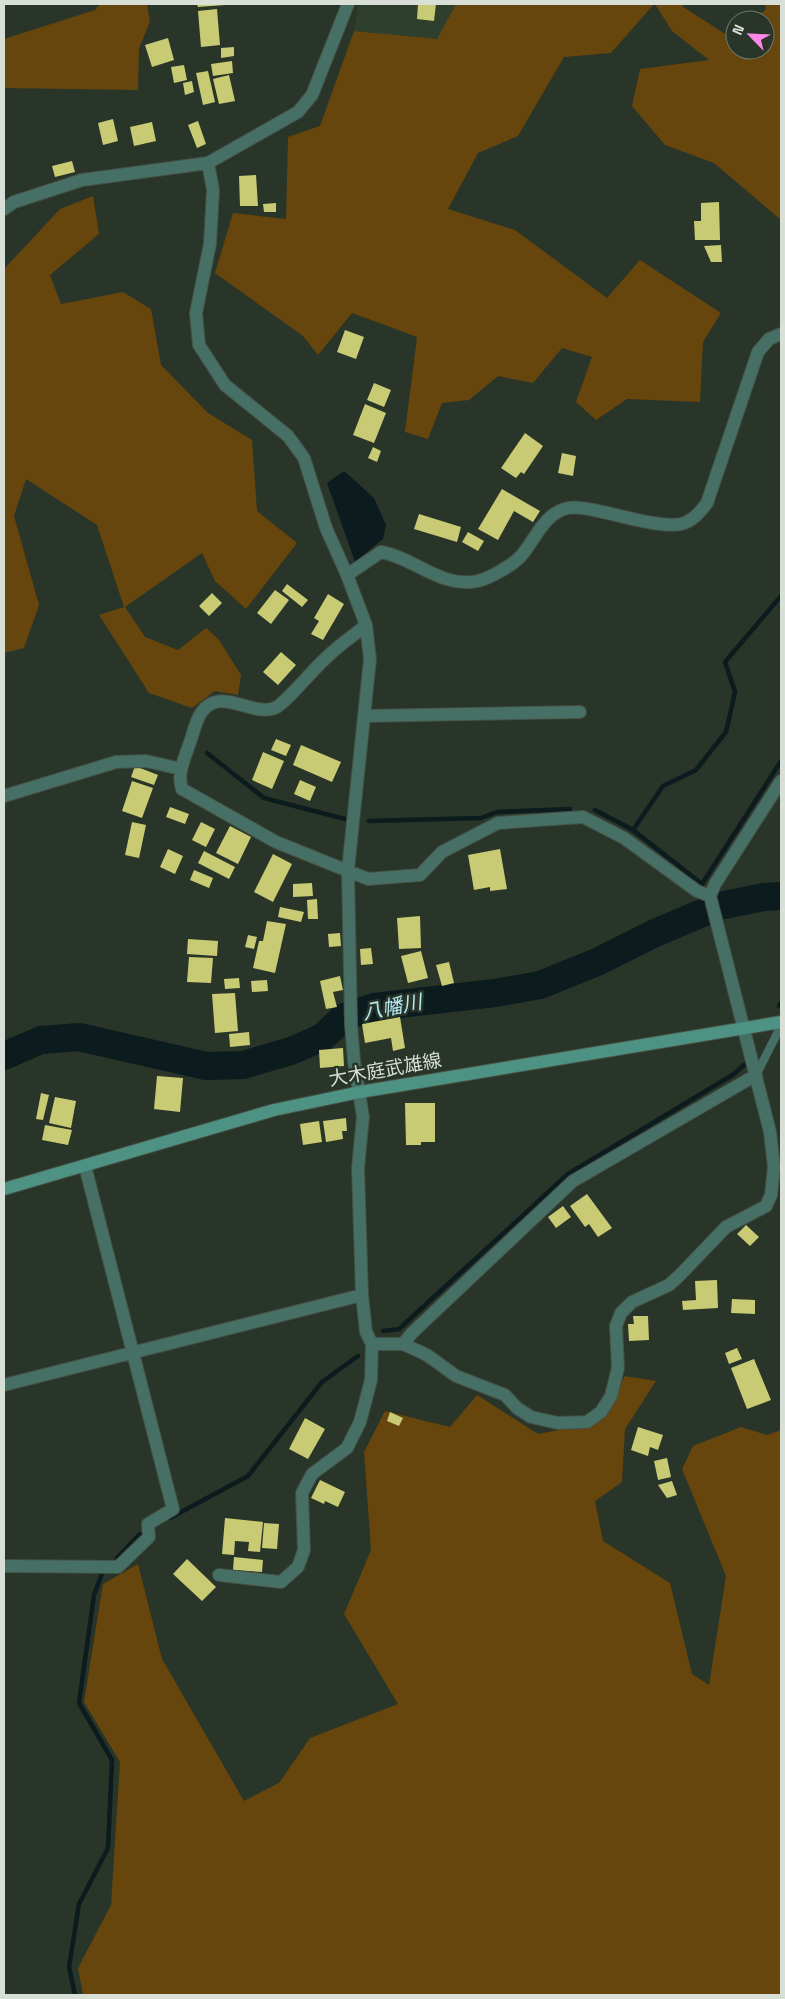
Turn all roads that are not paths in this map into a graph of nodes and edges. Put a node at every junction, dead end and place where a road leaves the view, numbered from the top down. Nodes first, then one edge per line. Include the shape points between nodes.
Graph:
1 (348, 4) edge
2 (208, 163) junction
3 (4, 209) edge
4 (781, 334) edge
5 (347, 576) junction
6 (366, 625) junction
7 (580, 712) dead end
8 (364, 716) junction
9 (181, 769) junction
10 (781, 781) edge
11 (4, 796) edge
12 (348, 870) junction
13 (710, 896) junction
14 (781, 1024) edge
15 (743, 1029) junction
16 (756, 1075) junction
17 (360, 1092) junction
18 (776, 1132) edge
19 (85, 1166) junction
20 (4, 1189) edge
21 (362, 1295) junction
22 (372, 1344) junction
23 (403, 1344) junction
24 (133, 1353) junction
25 (4, 1385) edge
26 (4, 1566) edge
27 (219, 1575) dead end

1 - 2 street via 312,95 298,112
2 - 3 street via 82,180 14,202
2 - 5 street via 213,190 210,244 196,313 199,345 225,385 288,436 304,458 326,528
4 - 5 street via 769,339 758,352 707,503 698,516 682,524 664,524 567,508 551,516 520,557 479,581 457,582 437,576 394,554 381,552
5 - 6 street
6 - 8 street via 370,659
6 - 9 street via 327,657 277,707 260,711 228,701 216,701 207,706 200,715
7 - 8 street
8 - 12 street
9 - 11 street via 146,761 116,762
9 - 12 street via 179,780 182,789 276,842
10 - 13 street
12 - 13 street via 368,879 420,875 442,852 498,823 583,817 624,838 696,891
12 - 17 street via 350,1006
13 - 15 street
14 - 15 main road, 大木庭武雄線
14 - 16 lane
15 - 16 street
15 - 17 main road, 大木庭武雄線
16 - 18 street
16 - 23 street via 573,1181
17 - 19 main road, 大木庭武雄線 via 274,1110
17 - 21 street via 363,1117 358,1168
18 - 23 street via 771,1195 766,1206 726,1227 669,1285 632,1302 621,1313 616,1326 618,1368 611,1396 600,1412 586,1422 558,1423 531,1417 516,1408 505,1395 456,1376 427,1355
19 - 20 main road, 大木庭武雄線
19 - 24 street
21 - 22 street via 366,1332
21 - 24 street
22 - 23 street
22 - 27 street via 371,1380 360,1422 347,1448 312,1474 302,1494 304,1550 298,1567 281,1582
24 - 25 street
24 - 26 street via 173,1509 148,1524 149,1537 118,1567

